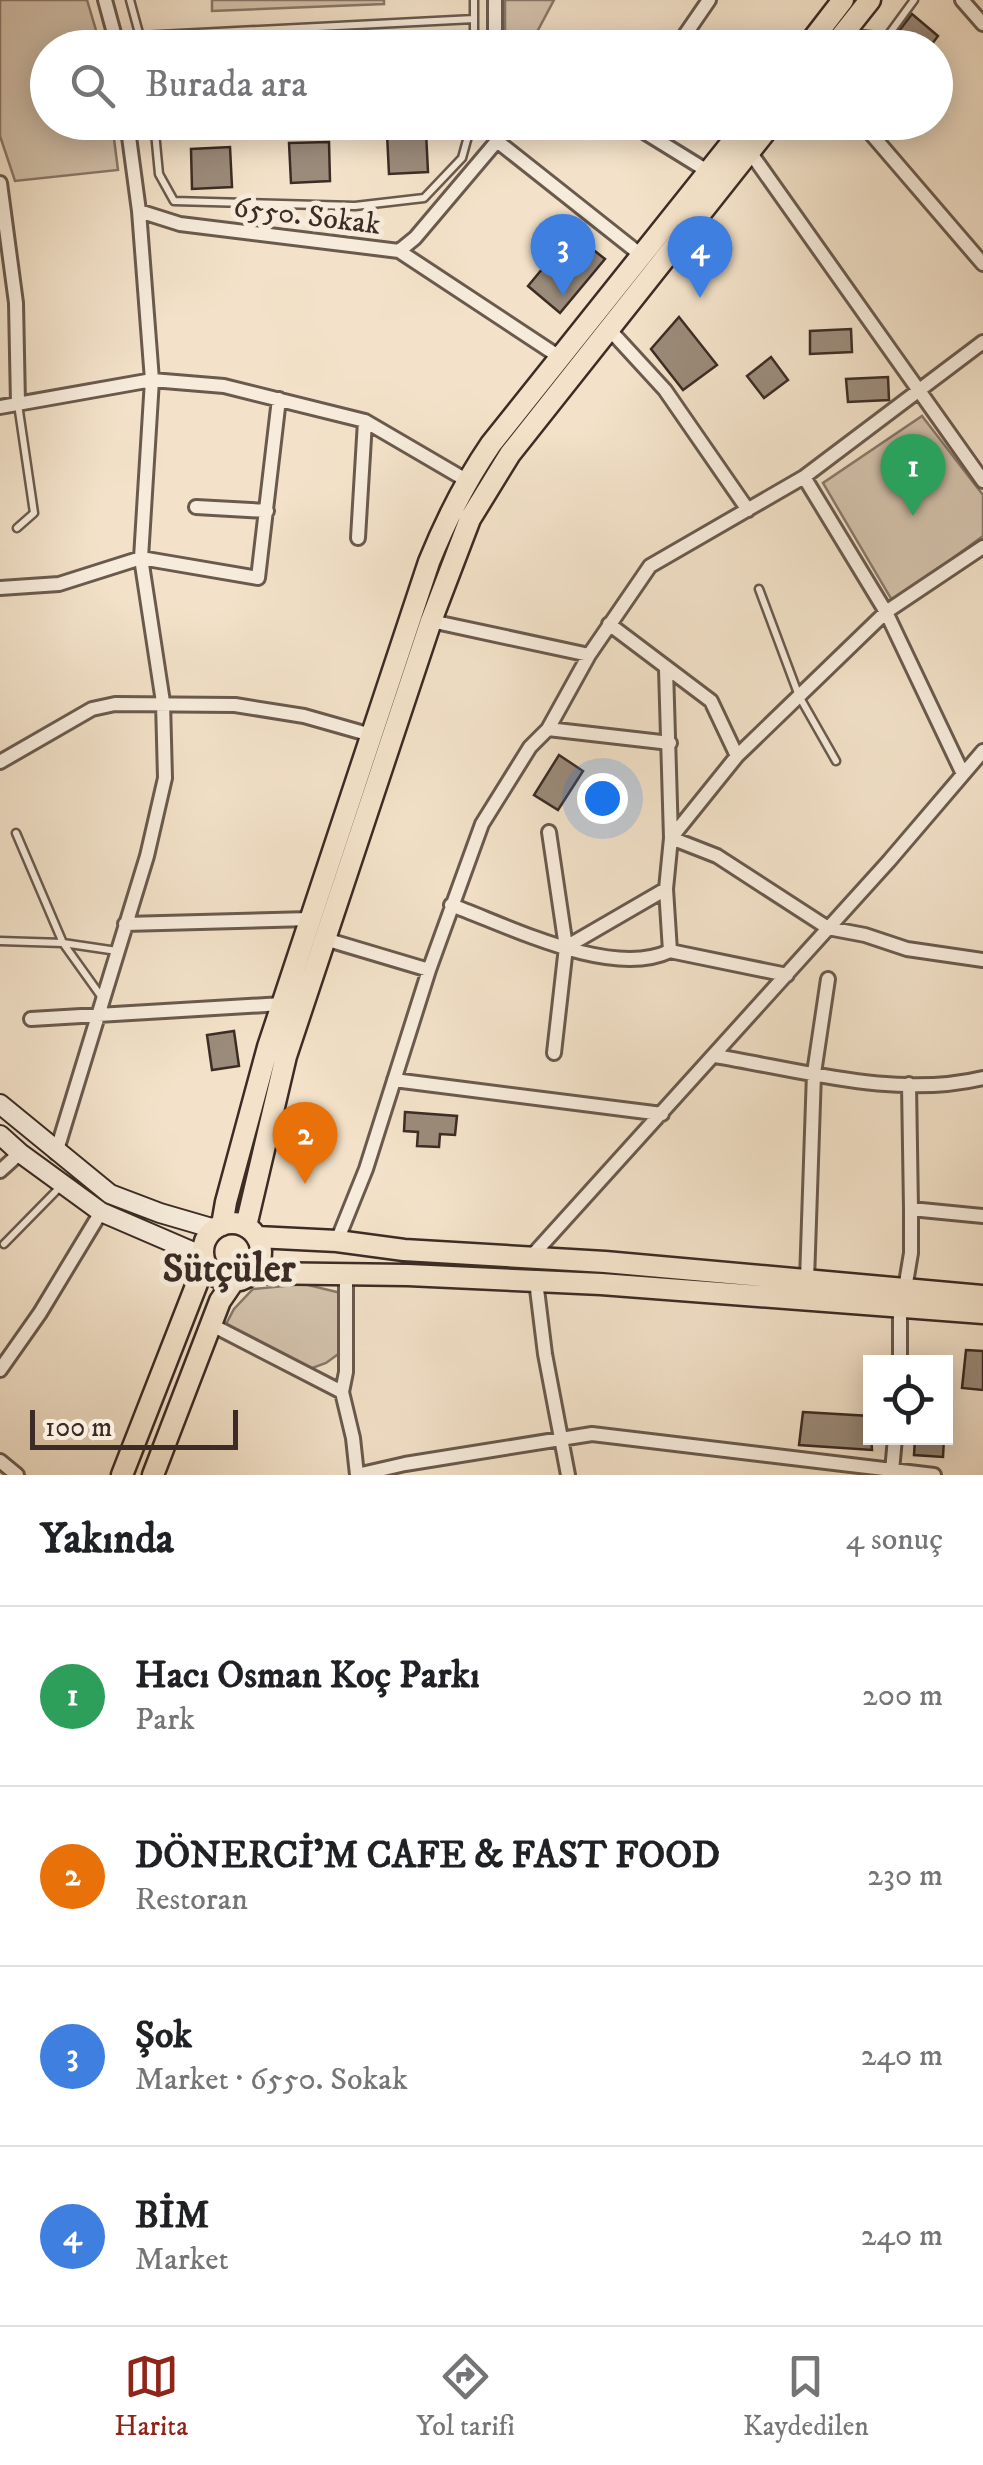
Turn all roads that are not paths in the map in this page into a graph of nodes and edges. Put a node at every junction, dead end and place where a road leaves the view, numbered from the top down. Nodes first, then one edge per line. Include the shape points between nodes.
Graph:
1 (105, 0) edge
2 (130, 0) edge
3 (474, 0) edge
4 (495, 0) edge
5 (709, 0) edge
6 (843, 0) edge
7 (870, 0) edge
8 (914, 0) edge
9 (962, 0) edge
10 (474, 19) junction
11 (983, 24) edge
12 (113, 30) edge
13 (138, 30) edge
14 (258, 30) edge
15 (474, 30) edge
16 (494, 30) edge
17 (688, 30) edge
18 (820, 30) edge
19 (846, 30) edge
20 (892, 30) edge
21 (129, 140) edge
22 (156, 140) edge
23 (467, 140) edge
24 (657, 140) edge
25 (734, 140) edge
26 (759, 140) edge
27 (876, 140) edge
28 (497, 141) joint
29 (750, 152) junction
30 (709, 172) junction
31 (0, 183) edge
32 (139, 211) junction
33 (399, 251) junction
34 (642, 255) junction
35 (983, 264) edge
36 (609, 328) junction
37 (983, 342) edge
38 (558, 356) junction
39 (152, 380) junction
40 (918, 392) junction
41 (278, 399) junction
42 (18, 404) junction
43 (0, 407) edge
44 (365, 421) junction
45 (804, 477) junction
46 (466, 480) junction
47 (983, 481) edge
48 (196, 507) dead end
49 (748, 510) junction
50 (267, 511) junction
51 (17, 528) dead end
52 (358, 538) dead end
53 (983, 548) edge
54 (141, 558) junction
55 (0, 588) edge
56 (759, 588) dead end
57 (886, 612) junction
58 (431, 621) junction
59 (609, 624) junction
60 (589, 654) junction
61 (666, 670) junction
62 (798, 696) junction
63 (163, 702) junction
64 (548, 729) junction
65 (370, 736) junction
66 (670, 743) junction
67 (983, 752) edge
68 (737, 756) junction
69 (836, 761) dead end
70 (0, 762) edge
71 (964, 774) junction
72 (549, 832) dead end
73 (16, 833) dead end
74 (671, 838) junction
75 (666, 889) junction
76 (451, 905) junction
77 (310, 918) junction
78 (124, 924) junction
79 (828, 928) junction
80 (325, 938) junction
81 (0, 941) edge
82 (64, 943) junction
83 (566, 948) junction
84 (117, 951) junction
85 (670, 951) junction
86 (983, 960) edge
87 (429, 970) junction
88 (787, 975) junction
89 (828, 979) dead end
90 (282, 1004) junction
91 (100, 1006) junction
92 (31, 1019) dead end
93 (554, 1054) dead end
94 (715, 1056) junction
95 (814, 1073) junction
96 (983, 1078) edge
97 (394, 1080) junction
98 (909, 1084) junction
99 (0, 1104) edge
100 (662, 1114) junction
101 (0, 1135) edge
102 (20, 1153) junction
103 (56, 1153) junction
104 (0, 1172) edge
105 (62, 1185) junction
106 (911, 1208) junction
107 (102, 1212) junction
108 (983, 1216) edge
109 (219, 1227) junction
110 (251, 1231) junction
111 (337, 1242) junction
112 (4, 1244) dead end
113 (530, 1258) junction
114 (204, 1260) junction
115 (346, 1275) junction
116 (243, 1277) junction
117 (806, 1280) junction
118 (536, 1281) junction
119 (983, 1296) edge
120 (902, 1298) junction
121 (983, 1313) edge
122 (210, 1324) junction
123 (900, 1355) edge
124 (0, 1370) edge
125 (342, 1392) junction
126 (560, 1440) junction
127 (894, 1445) edge
128 (0, 1461) edge
129 (806, 1468) edge
130 (892, 1471) junction
131 (17, 1475) edge
132 (122, 1475) edge
133 (152, 1475) edge
134 (357, 1475) edge
135 (568, 1475) edge
136 (934, 1475) edge

1 - 12 street
2 - 13 lane
3 - 10 lane
4 - 16 street
5 - 17 street
6 - 18 main road
7 - 19 main road
8 - 20 lane
9 - 11 street
10 - 14 lane
10 - 15 lane
21 - 32 street
22 - 23 lane via 159,174 174,200 336,206 424,198 462,158
24 - 30 street
25 - 30 main road
26 - 29 main road
27 - 35 street
28 - 33 street
28 - 34 street
29 - 36 main road
29 - 40 street
30 - 34 main road
31 - 42 street via 16,303
32 - 33 street, 6550. Sokak via 180,224
32 - 39 street
33 - 38 street, 6550. Sokak
34 - 38 main road
36 - 49 street via 665,390
36 - 58 main road via 486,488
37 - 40 street
38 - 46 main road
39 - 41 street
39 - 42 street
39 - 54 street
40 - 45 street
40 - 47 street
41 - 44 street
41 - 50 street
42 - 43 street
42 - 51 lane via 34,514
44 - 46 street
44 - 52 street
45 - 49 street
45 - 57 street
46 - 65 main road via 428,562
48 - 50 street
49 - 59 street via 650,566
50 - 54 street via 258,578
53 - 57 street
54 - 55 street via 59,584
54 - 63 street
56 - 62 lane
57 - 62 street
57 - 71 street
58 - 60 street
58 - 80 main road
59 - 60 street
59 - 61 street
60 - 64 street
61 - 66 street
61 - 68 street via 711,701
62 - 68 street
62 - 69 lane
63 - 65 street via 286,713
63 - 70 street via 92,709
63 - 78 street via 165,778
64 - 66 street
64 - 76 street via 482,824
65 - 77 main road
66 - 74 street
67 - 71 street
68 - 74 street
71 - 79 street
72 - 83 street
73 - 82 lane
74 - 75 street
74 - 79 street via 717,856
75 - 83 street
75 - 85 street
76 - 83 street
76 - 87 street
77 - 78 street
77 - 90 main road
78 - 84 street
79 - 86 street
79 - 88 street
80 - 87 street
80 - 110 main road via 286,1056
81 - 82 lane
82 - 84 lane
82 - 91 lane
83 - 85 street via 618,960
83 - 93 street
84 - 91 street
85 - 88 street
87 - 97 street
88 - 94 street
89 - 95 street
90 - 91 street
90 - 109 main road
91 - 92 street
91 - 103 street
94 - 95 street
94 - 100 street
95 - 98 street
95 - 117 street
96 - 98 street
97 - 100 street
97 - 111 street
98 - 106 street
99 - 103 main road
100 - 113 street
101 - 102 main road
102 - 104 street
102 - 105 main road
103 - 109 main road via 110,1194
105 - 107 main road
105 - 112 lane
106 - 108 street
106 - 120 street via 912,1253
107 - 114 main road
107 - 124 street
109 - 110 main road
109 - 114 main road via 206,1241
110 - 111 main road
110 - 116 main road via 262,1252
111 - 113 main road
113 - 117 main road
114 - 116 main road via 219,1278
114 - 132 main road
115 - 116 main road
115 - 118 main road
115 - 125 street
116 - 122 main road via 220,1301
117 - 120 main road
118 - 120 main road
118 - 126 street
119 - 120 main road
120 - 121 main road
120 - 123 street
122 - 125 street
122 - 133 main road
125 - 134 street
126 - 129 street via 592,1434
126 - 134 street
126 - 135 street
127 - 130 street
128 - 131 street
129 - 130 street
130 - 136 street

